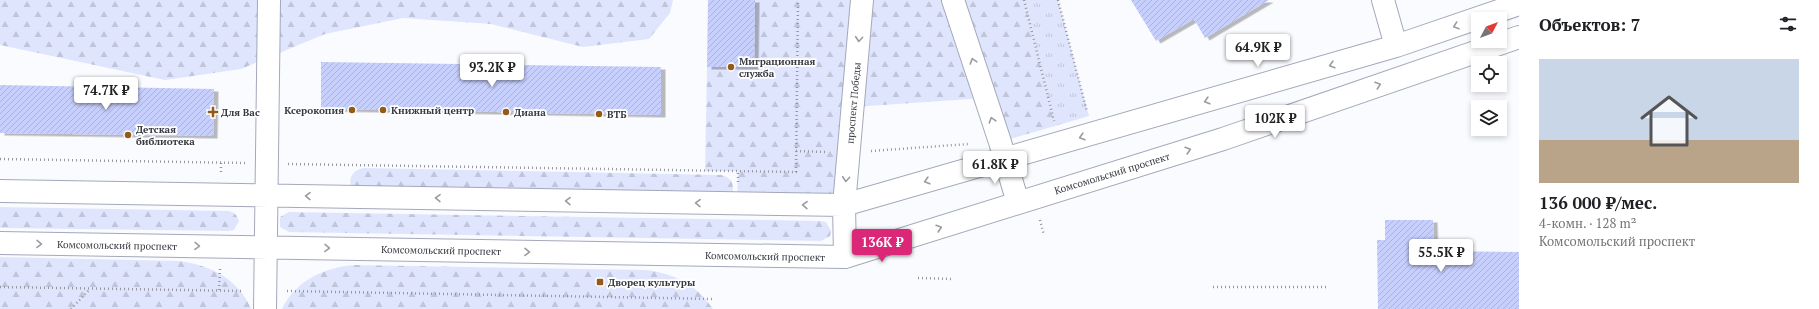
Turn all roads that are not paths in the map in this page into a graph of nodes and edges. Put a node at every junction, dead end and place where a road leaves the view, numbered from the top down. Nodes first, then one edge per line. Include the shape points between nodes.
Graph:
1 (269, 0) edge
2 (862, 0) edge
3 (953, 0) edge
4 (1383, 0) edge
5 (1519, 4) edge
6 (1519, 37) edge
7 (1396, 46) junction
8 (1002, 150) junction
9 (0, 191) edge
10 (267, 196) junction
11 (1018, 203) junction
12 (844, 205) junction
13 (0, 243) edge
14 (266, 247) junction
15 (845, 257) junction
16 (265, 300) edge

1 - 10 street
2 -> 12 street, проспект Победы
8 -> 3 street
4 - 7 street
5 -> 7 street
11 -> 6 street, Комсомольский проспект via 1224,139
7 -> 8 street
8 - 11 street
8 -> 12 street
9 - 10 street
12 -> 10 street
10 - 14 street
15 -> 11 street, Комсомольский проспект
12 - 15 street, проспект Победы
13 -> 14 street, Комсомольский проспект
14 -> 15 street, Комсомольский проспект
14 - 16 street

